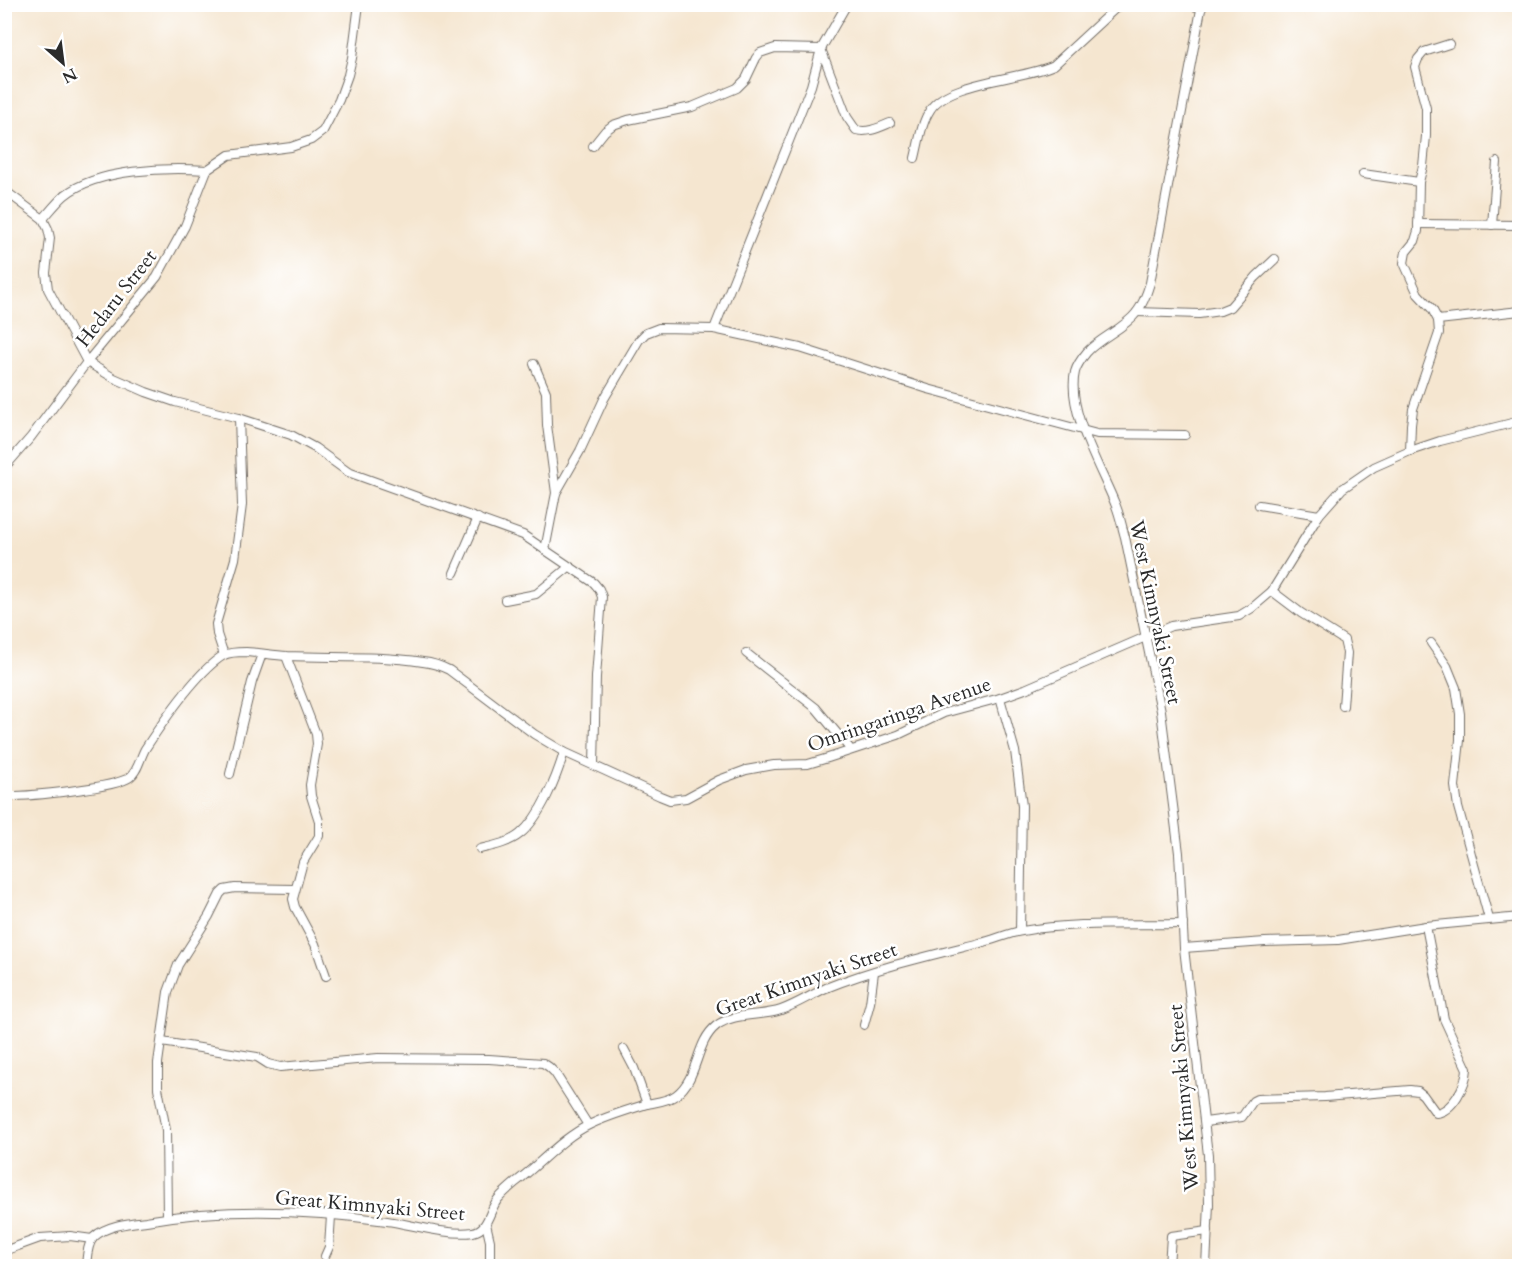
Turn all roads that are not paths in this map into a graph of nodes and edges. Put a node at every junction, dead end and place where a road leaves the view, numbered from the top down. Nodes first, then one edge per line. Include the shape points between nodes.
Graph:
1 (359, 4) edge
2 (846, 4) edge
3 (1120, 4) edge
4 (1184, 4) edge
5 (1202, 6) edge
6 (1449, 44) dead end
7 (821, 49) junction
8 (890, 123) dead end
9 (593, 146) dead end
10 (915, 158) dead end
11 (1497, 162) dead end
12 (207, 170) junction
13 (1363, 174) dead end
14 (1419, 182) junction
15 (4, 190) edge
16 (43, 219) junction
17 (1418, 224) junction
18 (1492, 225) junction
19 (1520, 225) edge
20 (1275, 259) dead end
21 (1520, 311) edge
22 (1137, 312) junction
23 (1438, 320) junction
24 (714, 329) junction
25 (87, 362) junction
26 (534, 364) dead end
27 (239, 418) junction
28 (1520, 421) edge
29 (1083, 430) junction
30 (1185, 435) dead end
31 (1410, 452) junction
32 (4, 468) edge
33 (556, 493) junction
34 (1259, 505) dead end
35 (1319, 515) junction
36 (478, 518) junction
37 (545, 550) junction
38 (569, 567) junction
39 (454, 573) dead end
40 (1272, 591) junction
41 (505, 600) dead end
42 (1145, 637) junction
43 (1431, 643) dead end
44 (746, 653) dead end
45 (262, 654) junction
46 (224, 655) junction
47 (286, 656) junction
48 (1000, 698) junction
49 (1343, 706) dead end
50 (851, 750) junction
51 (564, 752) junction
52 (594, 765) junction
53 (230, 774) dead end
54 (4, 796) edge
55 (480, 849) dead end
56 (295, 889) junction
57 (1520, 917) edge
58 (1489, 919) junction
59 (1183, 924) junction
60 (1426, 926) junction
61 (1020, 931) junction
62 (1184, 948) junction
63 (874, 972) junction
64 (326, 976) dead end
65 (864, 1025) dead end
66 (162, 1042) junction
67 (624, 1050) dead end
68 (647, 1104) junction
69 (1205, 1122) junction
70 (588, 1125) junction
71 (332, 1216) junction
72 (167, 1217) junction
73 (486, 1224) junction
74 (1208, 1231) junction
75 (92, 1239) junction
76 (4, 1251) edge
77 (325, 1256) dead end
78 (86, 1266) edge
79 (490, 1266) edge
80 (1170, 1266) edge
81 (1206, 1266) edge

1 - 12 street via 348,75 323,131 291,147 229,155
2 - 7 street
3 - 10 street via 1054,65 993,80 939,100 925,120
4 - 5 street
5 - 22 street, West Kimnyaki Street via 1154,270
6 - 14 street via 1424,52 1416,63 1426,108
7 - 8 street via 854,129 866,132
7 - 9 street via 766,50 756,58 743,83 730,92 692,107 613,125
7 - 24 street via 811,86
11 - 18 street
12 - 16 street via 158,169 93,181 66,195
12 - 25 street, Hedaru Street via 185,226 157,277
13 - 14 street
14 - 17 street
15 - 16 street
16 - 25 street via 50,238 48,289
17 - 18 street
17 - 23 street via 1417,236 1404,262 1418,294
18 - 19 street
20 - 22 street via 1230,307 1220,311
21 - 23 street
22 - 29 street, West Kimnyaki Street via 1080,361 1076,398
23 - 31 street via 1437,344 1413,409
24 - 29 street via 800,348 928,389
24 - 33 street via 659,328 646,333 626,359
25 - 27 street via 156,395
25 - 32 street, Hedaru Street
26 - 33 street via 546,392
27 - 36 street via 291,435 348,472
27 - 46 street via 242,505 235,559 216,624
28 - 31 street, Omringaringa Avenue
29 - 30 street via 1107,436
29 - 42 street, West Kimnyaki Street via 1117,509
31 - 35 street, Omringaringa Avenue via 1374,467 1349,484
33 - 37 street
34 - 35 street
35 - 40 street, Omringaringa Avenue
36 - 37 street via 524,535
36 - 39 street
37 - 38 street
38 - 41 street via 536,594
38 - 52 street via 594,583 602,597
40 - 42 street, Omringaringa Avenue via 1239,616 1185,622
40 - 49 street via 1344,640 1347,653
42 - 48 street, Omringaringa Avenue
42 - 59 street, West Kimnyaki Street via 1161,711 1179,853
43 - 58 street via 1456,688 1460,740 1455,786
44 - 50 street via 813,705
45 - 46 street, Omringaringa Avenue
45 - 47 street, Omringaringa Avenue
45 - 53 street
46 - 54 street via 186,693 127,779 94,787
47 - 51 street, Omringaringa Avenue via 388,659 437,665
47 - 56 street via 316,734 310,785 320,830 303,862
48 - 50 street, Omringaringa Avenue via 944,713 898,735
48 - 61 street via 1015,750 1022,806
50 - 52 street, Omringaringa Avenue via 808,764 746,770 686,798 670,800
51 - 52 street, Omringaringa Avenue
51 - 55 street via 551,789 526,827 509,841
56 - 64 street via 294,903
56 - 66 street via 235,888 220,894 178,965 168,992
57 - 58 street
58 - 60 street
59 - 61 street, Great Kimnyaki Street
59 - 62 street, West Kimnyaki Street
60 - 62 street via 1338,940
60 - 69 street via 1444,1019 1467,1069 1462,1087 1447,1108 1436,1113 1418,1091 1399,1090 1257,1099 1242,1117
61 - 63 street, Great Kimnyaki Street
62 - 69 street, West Kimnyaki Street
63 - 65 street
63 - 68 street, Great Kimnyaki Street via 827,988 779,1011 724,1021 706,1037 680,1092
66 - 70 street via 257,1057 280,1067 402,1058 543,1063 555,1073
66 - 72 street via 158,1076 166,1130
67 - 68 street
68 - 70 street, Great Kimnyaki Street
69 - 74 street, West Kimnyaki Street
70 - 73 street, Great Kimnyaki Street via 508,1189
71 - 72 street, Great Kimnyaki Street via 258,1211
71 - 73 street, Great Kimnyaki Street via 468,1232
71 - 77 street
72 - 75 street, Great Kimnyaki Street via 122,1225 102,1231
73 - 79 street
74 - 80 street via 1171,1236
74 - 81 street, West Kimnyaki Street
75 - 76 street via 40,1238
75 - 78 street

